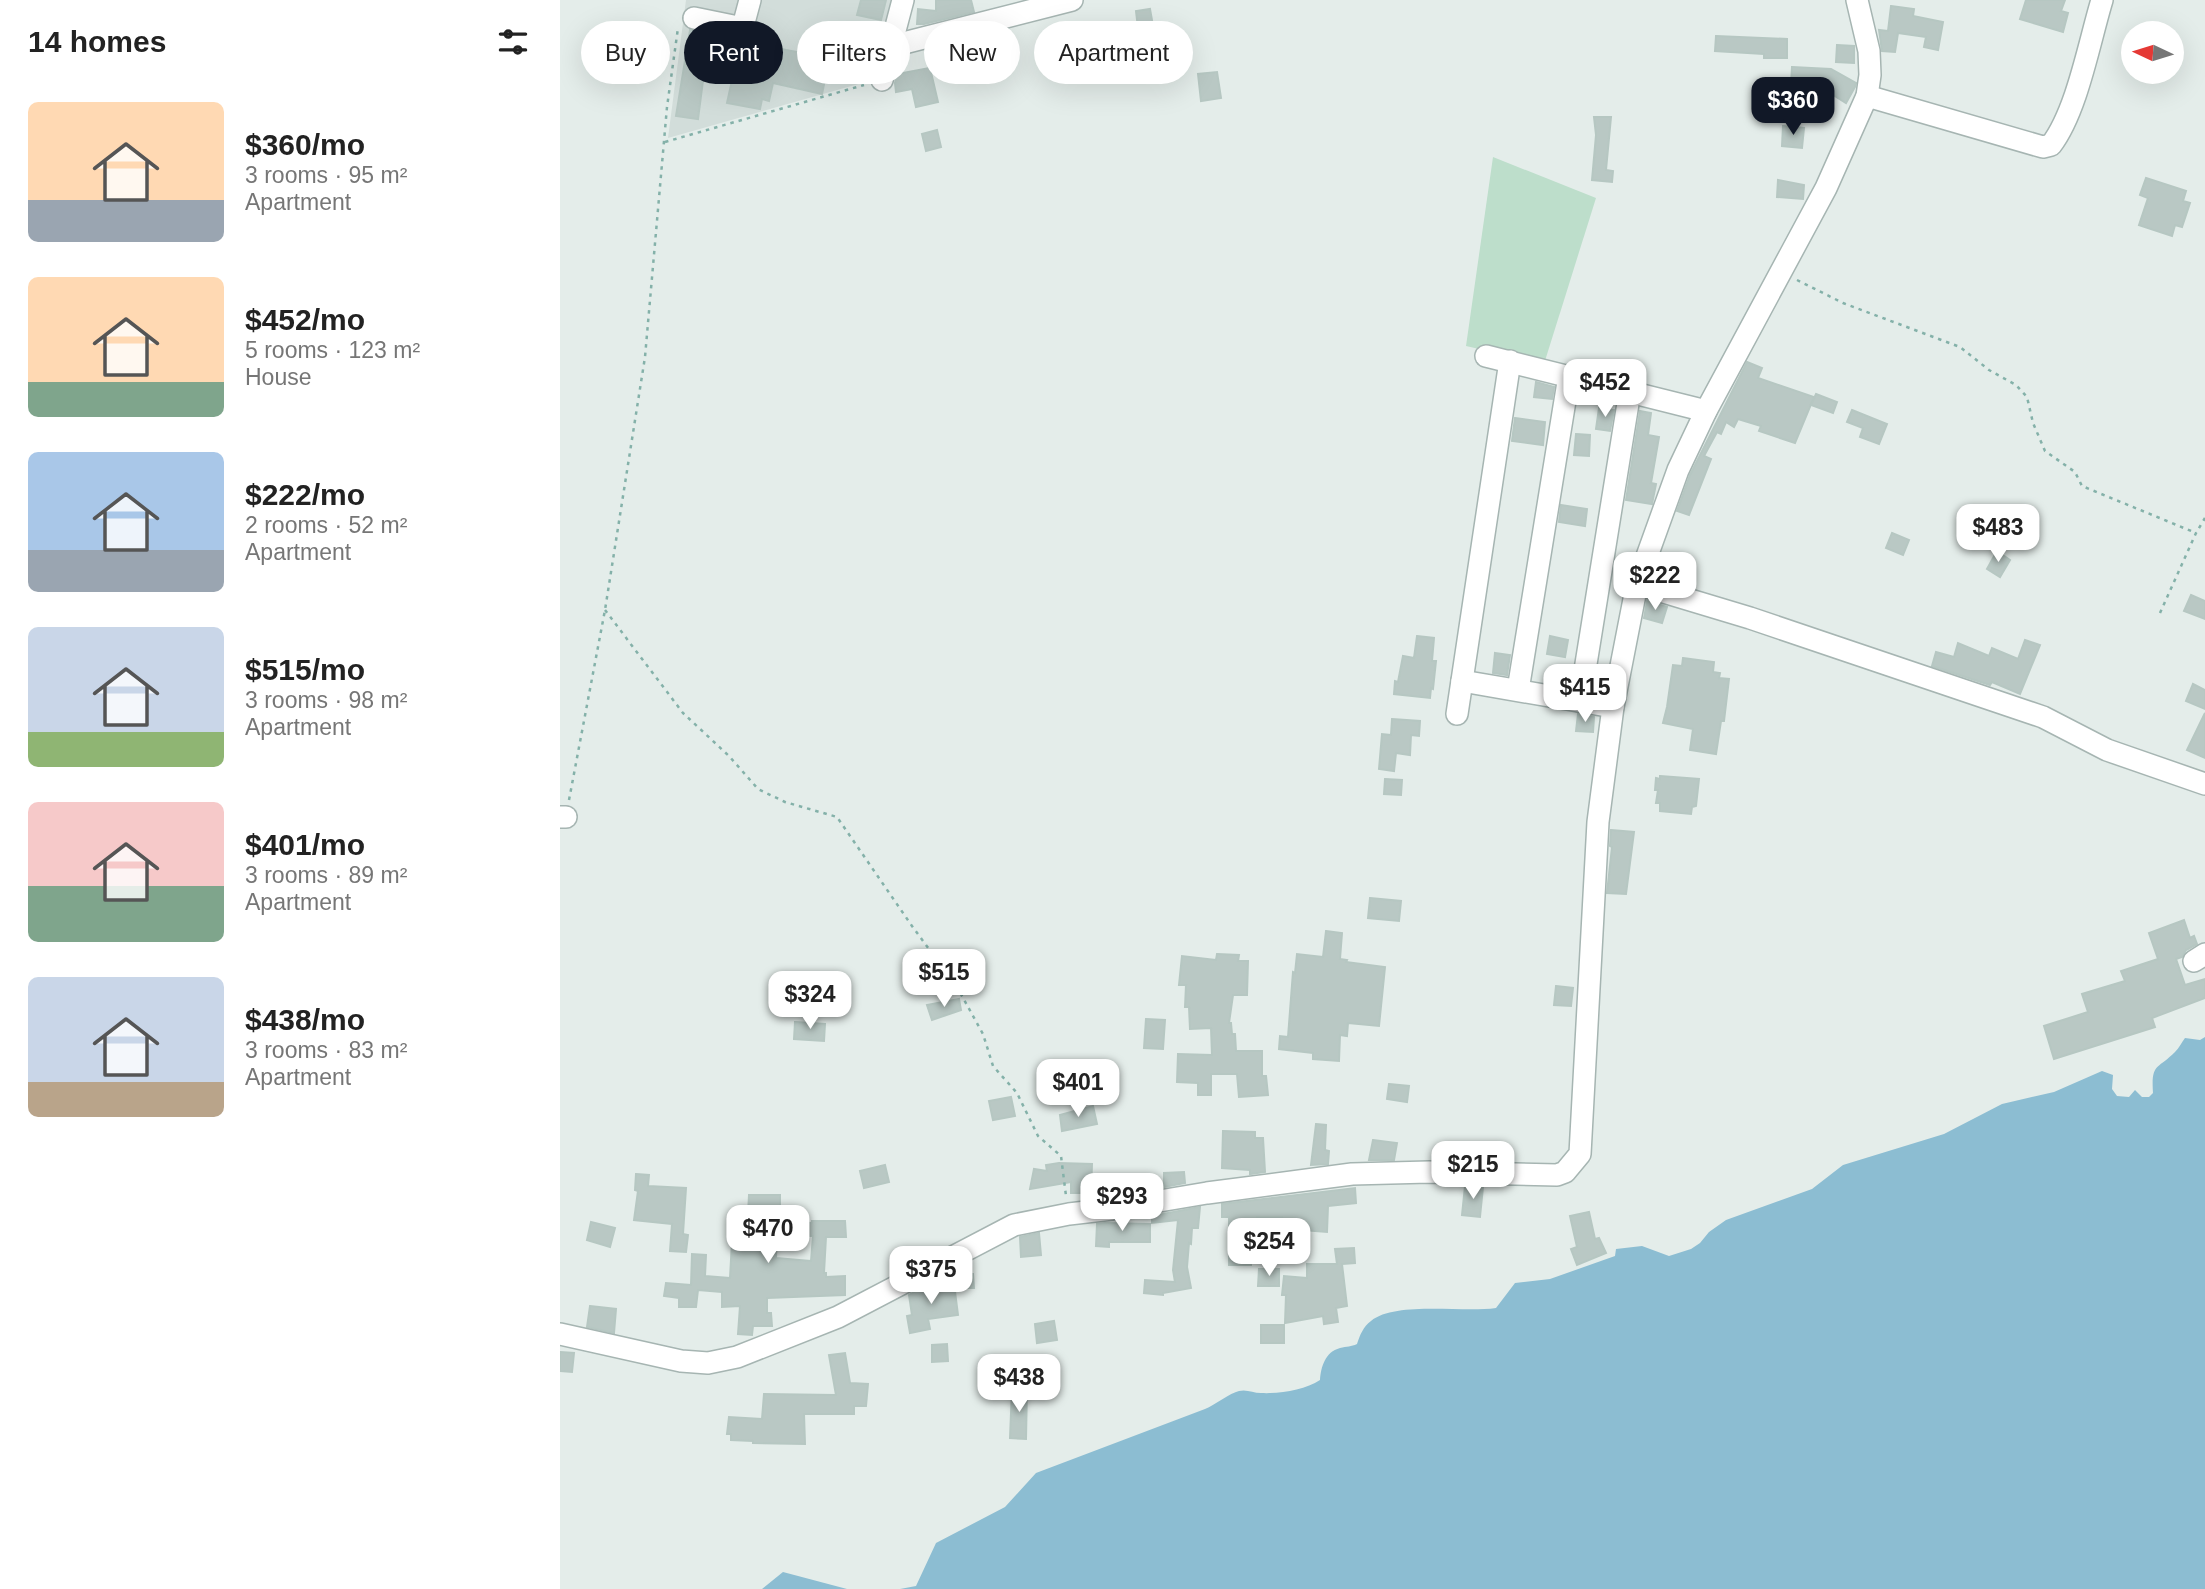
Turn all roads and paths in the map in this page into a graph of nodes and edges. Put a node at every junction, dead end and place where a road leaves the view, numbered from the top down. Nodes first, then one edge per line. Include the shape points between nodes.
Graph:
1 (750, 0) edge
2 (903, 0) edge
3 (1072, 0) edge
4 (1857, 0) edge
5 (2102, 0) edge
6 (744, 21) edge
7 (898, 21) edge
8 (684, 31) edge
9 (910, 41) edge
10 (867, 84) edge
11 (1867, 96) junction
12 (665, 142) junction
13 (1782, 272) junction
14 (1486, 356) dead end
15 (1510, 361) junction
16 (1569, 376) junction
17 (1630, 391) junction
18 (1706, 411) junction
19 (2205, 518) edge
20 (2196, 533) junction
21 (1637, 583) junction
22 (605, 610) junction
23 (2160, 613) dead end
24 (1462, 681) junction
25 (1518, 690) junction
26 (1580, 701) junction
27 (1613, 707) junction
28 (1457, 714) dead end
29 (2205, 784) edge
30 (563, 817) edge
31 (1069, 1214) junction
32 (560, 1334) edge

1 - 6 street
2 - 7 street
3 - 9 street
4 - 11 street via 1869,51
5 - 11 street via 2075,93 2050,145 2043,147
8 - 12 path via 667,107
10 - 12 path
11 - 13 street
12 - 22 path via 645,358
13 - 18 street
13 - 20 path via 1843,303 1960,347 2027,397 2045,451 2075,472 2082,486
14 - 15 street
15 - 16 street
15 - 24 street
16 - 17 street
16 - 25 street
17 - 18 street
17 - 26 street
18 - 21 street via 1678,470
19 - 20 path
20 - 23 path
21 - 27 street
21 - 29 street via 2043,717 2107,750
22 - 30 path
22 - 31 path via 683,713 758,789 837,817 957,987 983,1034 993,1066 1017,1093 1038,1136 1061,1156
24 - 25 street
24 - 28 street
25 - 26 street
26 - 27 street
27 - 31 street via 1598,822 1580,1154 1566,1172 1525,1176 1352,1174
31 - 32 street via 1014,1225 838,1317 737,1357 708,1363 681,1360

